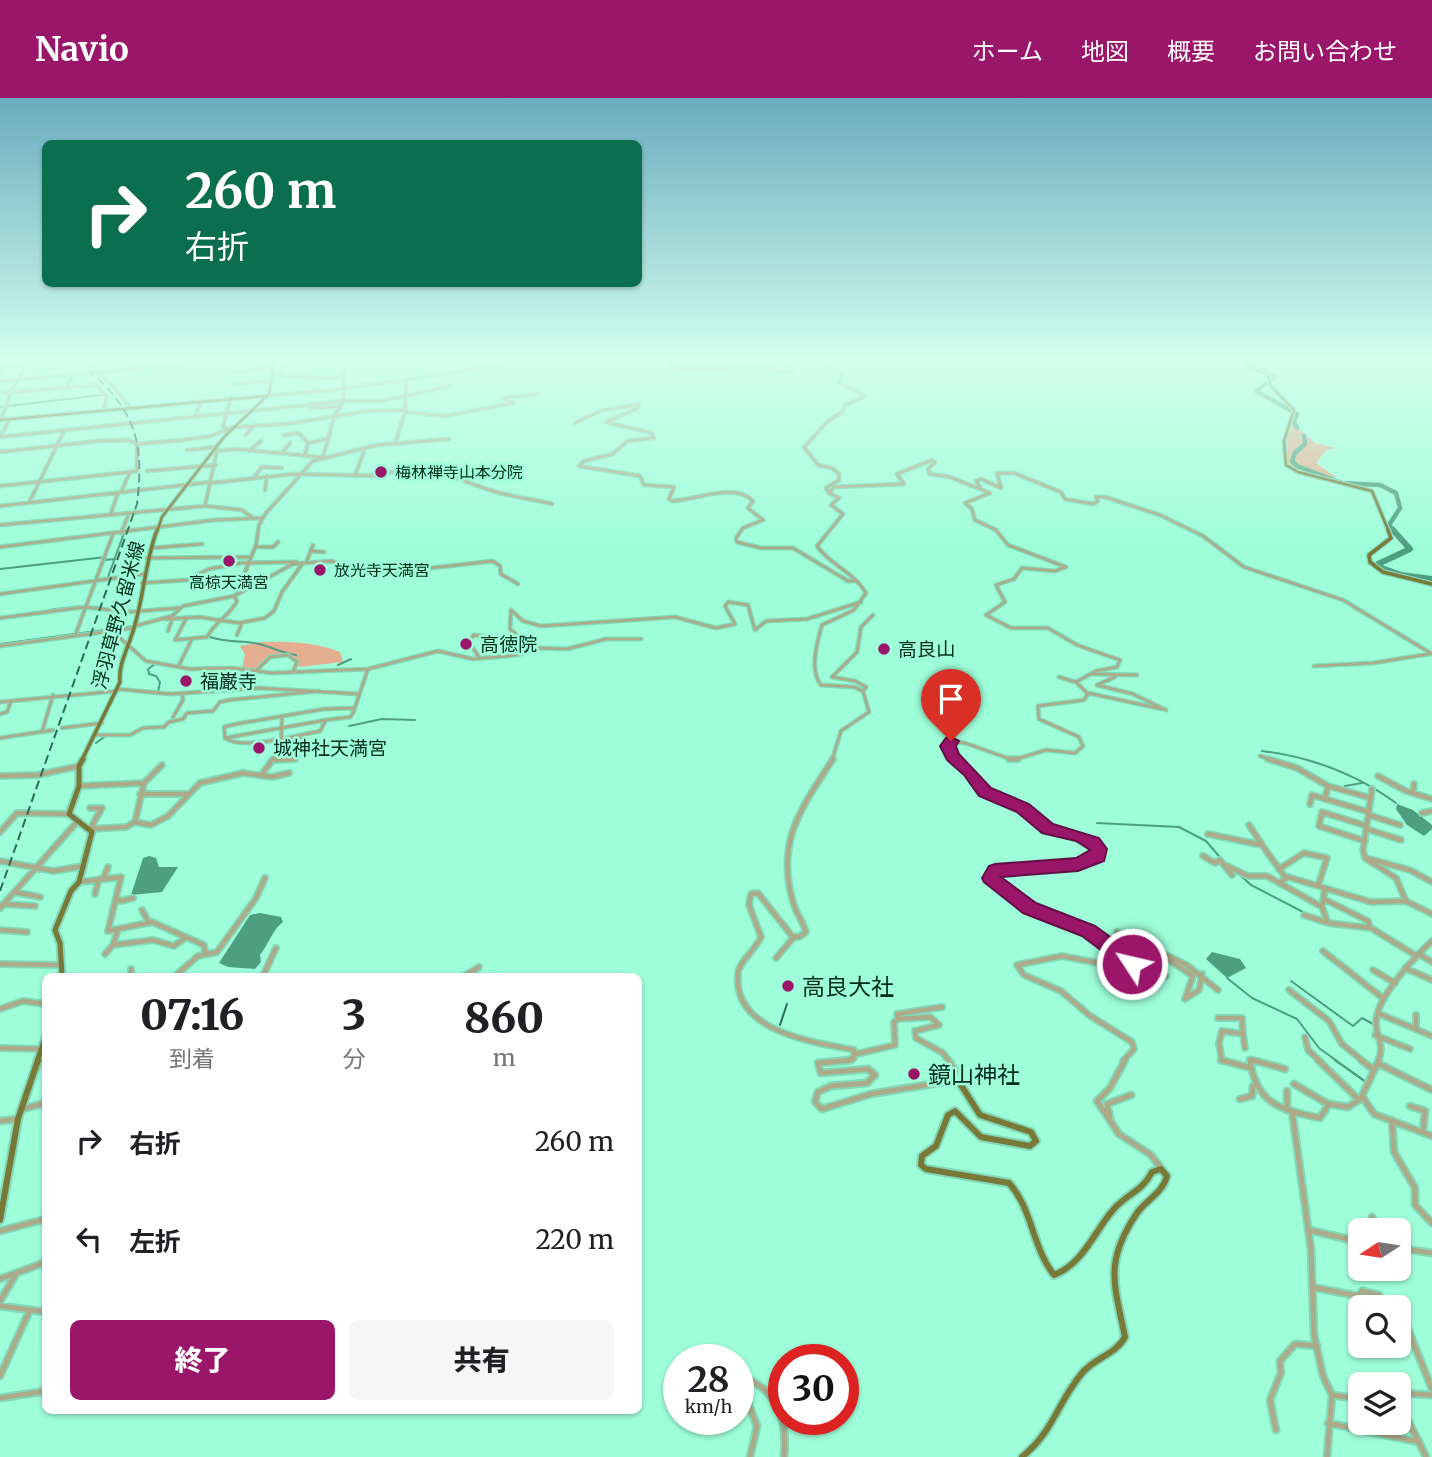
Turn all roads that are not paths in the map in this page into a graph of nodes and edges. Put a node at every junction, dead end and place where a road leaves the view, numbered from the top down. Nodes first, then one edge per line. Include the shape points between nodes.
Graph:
1 (9, 421) edge
2 (154, 421) edge
3 (224, 421) edge
4 (239, 421) edge
5 (295, 421) edge
6 (335, 421) edge
7 (404, 421) edge
8 (578, 421) edge
9 (608, 421) edge
10 (826, 421) edge
11 (1291, 421) edge
12 (575, 423) dead end
13 (253, 426) junction
14 (233, 427) junction
15 (228, 430) junction
16 (64, 431) junction
17 (246, 435) dead end
18 (284, 435) dead end
19 (327, 439) junction
20 (449, 439) dead end
21 (261, 441) dead end
22 (290, 443) dead end
23 (308, 443) junction
24 (137, 444) junction
25 (395, 444) junction
26 (57, 446) junction
27 (216, 449) junction
28 (364, 449) junction
29 (187, 450) dead end
30 (0, 452) edge
31 (247, 452) junction
32 (282, 453) junction
33 (305, 454) junction
34 (323, 457) junction
35 (216, 464) junction
36 (200, 467) junction
37 (282, 468) dead end
38 (147, 471) dead end
39 (130, 472) junction
40 (300, 474) junction
41 (355, 475) junction
42 (255, 476) junction
43 (267, 476) junction
44 (39, 482) junction
45 (211, 482) junction
46 (187, 485) junction
47 (0, 486) edge
48 (981, 489) junction
49 (265, 490) dead end
50 (119, 492) junction
51 (829, 493) junction
52 (29, 503) junction
53 (552, 504) dead end
54 (0, 506) edge
55 (205, 506) junction
56 (165, 512) junction
57 (111, 514) junction
58 (128, 516) junction
59 (253, 518) junction
60 (263, 518) junction
61 (0, 525) edge
62 (158, 528) junction
63 (121, 533) junction
64 (113, 534) junction
65 (278, 542) dead end
66 (202, 544) dead end
67 (313, 545) dead end
68 (0, 547) edge
69 (255, 547) junction
70 (269, 547) junction
71 (151, 548) junction
72 (309, 550) junction
73 (266, 552) dead end
74 (324, 552) dead end
75 (250, 557) junction
76 (147, 558) junction
77 (318, 562) junction
78 (247, 563) junction
79 (303, 563) junction
80 (312, 568) dead end
81 (144, 574) junction
82 (96, 580) junction
83 (856, 581) junction
84 (145, 583) junction
85 (248, 584) junction
86 (518, 584) dead end
87 (1432, 584) edge
88 (0, 594) edge
89 (234, 597) junction
90 (863, 602) junction
91 (85, 607) junction
92 (178, 608) junction
93 (138, 612) junction
94 (873, 615) dead end
95 (0, 618) edge
96 (164, 618) junction
97 (186, 619) junction
98 (172, 620) junction
99 (215, 622) junction
100 (242, 623) junction
101 (134, 627) junction
102 (113, 631) junction
103 (168, 631) dead end
104 (237, 635) dead end
105 (75, 636) junction
106 (641, 639) dead end
107 (191, 641) junction
108 (126, 645) junction
109 (0, 646) edge
110 (1431, 654) edge
111 (479, 657) junction
112 (179, 665) junction
113 (1314, 666) dead end
114 (368, 669) junction
115 (256, 671) junction
116 (293, 672) junction
117 (1091, 674) junction
118 (1137, 675) dead end
119 (1059, 677) dead end
120 (1115, 677) junction
121 (1076, 682) junction
122 (117, 690) junction
123 (321, 691) junction
124 (863, 691) junction
125 (1087, 693) junction
126 (183, 694) junction
127 (359, 694) junction
128 (53, 695) junction
129 (11, 701) junction
130 (0, 702) edge
131 (354, 708) junction
132 (0, 714) edge
133 (282, 716) junction
134 (173, 717) dead end
135 (326, 720) junction
136 (102, 723) junction
137 (282, 727) junction
138 (62, 728) dead end
139 (53, 730) dead end
140 (42, 732) junction
141 (96, 735) junction
142 (301, 735) junction
143 (0, 738) edge
144 (225, 738) junction
145 (282, 738) junction
146 (1260, 756) dead end
147 (273, 760) junction
148 (162, 765) dead end
149 (79, 766) junction
150 (289, 773) dead end
151 (262, 775) junction
152 (0, 776) edge
153 (1378, 776) dead end
154 (144, 783) junction
155 (1414, 784) dead end
156 (79, 786) junction
157 (1328, 786) junction
158 (1372, 789) dead end
159 (1406, 791) junction
160 (1413, 793) junction
161 (140, 794) junction
162 (188, 794) junction
163 (1402, 796) dead end
164 (1371, 798) junction
165 (1325, 799) junction
166 (1432, 799) edge
167 (1310, 804) dead end
168 (90, 808) dead end
169 (1432, 811) edge
170 (1422, 813) dead end
171 (69, 814) junction
172 (1369, 814) junction
173 (77, 822) junction
174 (135, 822) junction
175 (1248, 825) dead end
176 (1400, 825) dead end
177 (89, 828) junction
178 (1367, 828) junction
179 (0, 832) edge
180 (1208, 834) dead end
181 (1401, 840) dead end
182 (1365, 841) junction
183 (1262, 845) junction
184 (1203, 856) dead end
185 (1365, 858) junction
186 (0, 861) edge
187 (1225, 865) junction
188 (83, 866) junction
189 (108, 867) dead end
190 (36, 869) junction
191 (1279, 869) junction
192 (1232, 875) dead end
193 (1285, 877) junction
194 (265, 878) dead end
195 (101, 879) junction
196 (79, 882) junction
197 (1432, 882) edge
198 (1279, 883) junction
199 (1318, 886) junction
200 (1325, 888) junction
201 (14, 892) junction
202 (95, 894) dead end
203 (1379, 896) dead end
204 (40, 897) dead end
205 (116, 898) junction
206 (134, 898) dead end
207 (1324, 899) junction
208 (1406, 901) junction
209 (1385, 902) junction
210 (1, 906) edge
211 (35, 906) dead end
212 (1322, 906) junction
213 (142, 910) dead end
214 (1432, 914) edge
215 (1304, 915) dead end
216 (149, 923) junction
217 (1328, 923) junction
218 (1371, 928) junction
219 (118, 929) junction
220 (0, 930) edge
221 (27, 932) dead end
222 (794, 937) junction
223 (185, 938) junction
224 (1432, 941) edge
225 (113, 945) junction
226 (276, 948) dead end
227 (1157, 951) junction
228 (1322, 951) dead end
229 (205, 952) junction
230 (105, 954) dead end
231 (1417, 954) junction
232 (776, 958) dead end
233 (1432, 961) edge
234 (0, 964) edge
235 (61, 965) junction
236 (1130, 965) junction
237 (480, 967) dead end
238 (1405, 968) junction
239 (131, 969) dead end
240 (1373, 970) dead end
241 (62, 973) edge
242 (131, 973) edge
243 (177, 973) edge
244 (264, 973) edge
245 (469, 973) edge
246 (1202, 974) junction
247 (1432, 980) edge
248 (1395, 983) junction
249 (1218, 990) dead end
250 (1289, 990) dead end
251 (1385, 1000) junction
252 (42, 1003) edge
253 (942, 1007) dead end
254 (0, 1009) edge
255 (1380, 1014) junction
256 (1416, 1015) dead end
257 (1218, 1018) dead end
258 (898, 1019) junction
259 (1416, 1029) junction
260 (1242, 1034) junction
261 (1375, 1035) dead end
262 (1305, 1037) dead end
263 (1432, 1037) edge
264 (1384, 1038) junction
265 (0, 1048) edge
266 (1245, 1048) dead end
267 (42, 1049) edge
268 (1410, 1049) dead end
269 (42, 1051) edge
270 (855, 1054) junction
271 (1315, 1062) dead end
272 (1379, 1064) junction
273 (42, 1066) edge
274 (1325, 1066) junction
275 (34, 1067) junction
276 (1251, 1068) junction
277 (1285, 1069) dead end
278 (1374, 1070) junction
279 (956, 1072) dead end
280 (1294, 1084) dead end
281 (961, 1085) joint
282 (1254, 1085) junction
283 (1432, 1090) edge
284 (1287, 1091) dead end
285 (1131, 1095) dead end
286 (1240, 1098) dead end
287 (1360, 1098) junction
288 (42, 1104) edge
289 (1329, 1104) junction
290 (1410, 1106) dead end
291 (22, 1109) junction
292 (1290, 1110) junction
293 (18, 1119) junction
294 (1392, 1120) junction
295 (0, 1121) edge
296 (1111, 1121) junction
297 (1423, 1131) junction
298 (1432, 1136) edge
299 (1161, 1169) junction
300 (2, 1208) edge
301 (0, 1220) edge
302 (42, 1220) edge
303 (1432, 1223) edge
304 (1309, 1230) junction
305 (0, 1231) edge
306 (1348, 1239) edge
307 (1411, 1250) edge
308 (1432, 1253) edge
309 (42, 1264) edge
310 (15, 1276) junction
311 (0, 1279) edge
312 (1312, 1287) junction
313 (1353, 1295) edge
314 (1359, 1295) edge
315 (1379, 1295) edge
316 (0, 1301) edge
317 (0, 1306) edge
318 (29, 1312) junction
319 (42, 1312) edge
320 (1411, 1337) edge
321 (1317, 1346) junction
322 (0, 1376) edge
323 (1432, 1389) edge
324 (42, 1392) edge
325 (1411, 1394) edge
326 (1332, 1395) junction
327 (1432, 1395) edge
328 (1348, 1397) edge
329 (0, 1398) edge
330 (1328, 1423) junction
331 (1411, 1426) edge
332 (1276, 1430) dead end
333 (1419, 1442) junction
334 (750, 1457) edge
335 (784, 1457) edge
336 (1022, 1457) edge
337 (1327, 1457) edge
338 (1426, 1457) edge

1 - 16 street via 0,437
2 - 16 street
3 - 15 street
4 - 14 main road, 浮羽草野久留米線
5 - 13 street
6 - 19 street
7 - 25 street
8 - 12 street
9 - 83 street via 651,433 654,438 627,441 613,454 579,466 640,476 648,486 674,487 672,502 732,491 748,495 753,501 748,508 763,520 743,528 737,542 793,548 848,581
10 - 51 street via 804,447 818,465 839,474 839,480 826,488
11 - 87 main road via 1284,441 1286,465 1372,491 1391,538 1369,555 1373,566
13 - 14 street
13 - 17 street
14 - 15 main road, 浮羽草野久留米線
15 - 24 street via 201,438
15 - 27 main road, 浮羽草野久留米線
16 - 26 street
18 - 23 street via 299,433
19 - 23 street
19 - 34 street
20 - 25 street
21 - 31 street
22 - 32 street
23 - 33 street
24 - 26 street via 128,440
24 - 39 street via 137,471
25 - 28 street
26 - 30 street
26 - 44 street
27 - 29 street
27 - 31 street
27 - 35 street
27 - 36 main road, 浮羽草野久留米線
28 - 34 street
28 - 41 street
31 - 32 street
32 - 33 street
33 - 34 street
34 - 40 street
35 - 36 street
35 - 45 street
36 - 38 street
36 - 46 main road, 浮羽草野久留米線
37 - 42 street via 262,467
39 - 44 street
39 - 50 street
40 - 41 street
40 - 43 street
40 - 60 street via 299,481
41 - 53 street via 383,476 404,467 443,470 480,487
42 - 43 street
42 - 45 street via 239,482
43 - 49 street
44 - 47 street
44 - 52 street
45 - 46 street
45 - 55 street
46 - 50 street
46 - 56 main road, 浮羽草野久留米線
48 - 51 street via 930,474 928,469 935,462 930,459 897,474 904,484 856,484 834,487
48 - 110 street via 977,480 1001,488 998,473 1013,472 1045,490 1061,492 1065,499 1093,504 1096,497 1105,497 1154,513 1203,536 1244,567 1343,600
48 - 117 street via 990,495 965,503 974,519 996,530 1008,545 1067,568 1022,568 1014,579 996,585 1004,602 986,615 1011,628 1053,629 1077,645 1122,663
50 - 52 street
50 - 57 street
51 - 83 street via 839,498 831,505 843,514 817,546 826,559
52 - 54 street
55 - 56 street
55 - 59 street via 237,508
56 - 58 street
56 - 62 main road, 浮羽草野久留米線
57 - 58 street
57 - 61 street
58 - 63 street
59 - 60 street
59 - 62 street
60 - 69 street
62 - 63 street
62 - 71 main road, 浮羽草野久留米線
63 - 64 street
64 - 68 street
64 - 82 street
65 - 70 street
66 - 71 street
67 - 72 street
69 - 70 street
69 - 75 street
70 - 73 street
71 - 76 main road, 浮羽草野久留米線
72 - 74 street
72 - 79 street
75 - 76 street
75 - 78 street
76 - 81 main road, 浮羽草野久留米線
77 - 79 street
77 - 80 street
77 - 86 street via 334,561 386,573 493,561 501,574
78 - 79 street
78 - 84 street via 209,569 187,580
78 - 85 street via 243,579
79 - 85 street
79 - 100 street via 271,613
81 - 82 street
81 - 84 main road, 浮羽草野久留米線
82 - 88 street
82 - 91 street
83 - 90 street via 865,590
84 - 93 main road, 浮羽草野久留米線
85 - 89 street
89 - 92 street
89 - 99 street via 233,610
90 - 111 street via 807,619 766,621 755,631 753,611 737,601 725,606 735,624 721,628 679,617 541,626 523,621 511,610 510,629 519,637 511,645 504,639 473,635 468,640
90 - 124 street via 822,625 815,673 821,685
91 - 93 street
91 - 95 street
91 - 105 street
92 - 93 street
92 - 96 street
93 - 101 main road, 浮羽草野久留米線
94 - 124 street via 861,627 857,652 832,677 859,682 866,687
96 - 98 street
96 - 101 street
97 - 98 street
97 - 99 street
97 - 107 street via 175,640
98 - 103 street
99 - 100 street
99 - 107 street via 207,637
100 - 104 street
101 - 102 street
101 - 108 main road, 浮羽草野久留米線
102 - 105 street
102 - 108 street
105 - 109 street
106 - 111 street via 606,639 568,649
107 - 112 street
108 - 112 street via 146,661
108 - 122 main road, 浮羽草野久留米線
110 - 113 street
111 - 114 street via 468,659 438,651
112 - 115 street
114 - 116 street
114 - 127 street
115 - 116 street
115 - 116 street via 270,657 288,655 297,662
117 - 120 street
117 - 121 street
118 - 120 street
119 - 121 street
120 - 125 street via 1097,685 1165,710
121 - 125 street
122 - 126 street
122 - 128 street
122 - 136 main road, 浮羽草野久留米線
123 - 126 street via 259,688
123 - 127 street
123 - 141 street via 229,700 213,710 187,713 164,727 143,728 130,735
124 - 222 street via 869,712 841,731 832,761 821,772 788,836 792,896 806,932
125 - 236 street via 1084,700 1038,706 1037,716 1043,722 1082,740 1083,746 1075,753 1046,750 1013,760 965,743 951,741 948,746 952,757 985,792 1023,808 1048,829 1081,836 1099,849 1097,857 1078,864 995,871 990,878 1041,914 1088,931
126 - 134 street
127 - 131 street
128 - 129 street
128 - 140 street
129 - 130 street
129 - 132 street via 7,712
131 - 133 street
131 - 135 street via 351,717
133 - 137 street
133 - 144 street via 224,727
135 - 137 street
135 - 142 street via 320,731
136 - 138 street
136 - 141 main road, 浮羽草野久留米線
137 - 144 street
137 - 145 street
139 - 140 street
140 - 143 street
141 - 149 main road, 浮羽草野久留米線
142 - 145 street
142 - 147 street via 300,754 295,759
144 - 145 street via 254,743
145 - 147 street
146 - 157 street via 1291,765
147 - 151 street
148 - 154 street
149 - 152 street via 37,775
149 - 156 main road, 浮羽草野久留米線
150 - 151 street
151 - 162 street via 243,773 200,783
153 - 159 street
154 - 156 street
154 - 161 street
155 - 160 street
156 - 171 main road, 浮羽草野久留米線
157 - 164 street
157 - 165 street
158 - 164 street
159 - 160 street
159 - 163 street
160 - 166 street
161 - 162 street
161 - 174 street
162 - 174 street via 162,820 151,825
164 - 172 street
165 - 167 street via 1312,795
165 - 172 street
168 - 177 street via 102,808
169 - 170 street
171 - 173 main road
171 - 179 street via 17,813
172 - 176 street
172 - 178 street
173 - 177 main road
173 - 190 street
174 - 177 street via 125,827
175 - 183 street
177 - 188 main road via 92,832
178 - 181 street
178 - 182 street
178 - 182 street via 1322,812 1319,826
180 - 183 street
182 - 185 street
183 - 191 street
184 - 187 street
185 - 197 street via 1410,870
185 - 208 street via 1396,878
186 - 190 street
187 - 192 street
187 - 198 street
188 - 190 street
188 - 196 main road
189 - 195 street
190 - 201 street
191 - 193 street
191 - 199 street via 1304,853 1323,856
193 - 198 street
193 - 199 street
194 - 229 street via 253,904 217,952
195 - 196 street
195 - 202 street
195 - 205 street via 121,877
196 - 235 main road via 55,930
198 - 212 street
199 - 200 street
200 - 207 street
200 - 209 street
201 - 204 street
201 - 210 street
203 - 209 street
205 - 206 street
205 - 219 street via 107,931
207 - 212 street
207 - 218 street via 1368,920
208 - 209 street
208 - 214 street
210 - 211 street
212 - 217 street
213 - 216 street
215 - 217 street
216 - 219 street
216 - 223 street
217 - 218 street
218 - 231 street
219 - 225 street
220 - 221 street
222 - 232 street
222 - 270 street via 758,893 751,894 761,937 738,971 740,993 759,1018 786,1034 851,1048
223 - 225 street via 174,946 153,940
223 - 229 street via 204,945
224 - 231 street
225 - 230 street
226 - 244 street
227 - 236 street via 1117,932 1146,952 1166,976 1150,979 1160,974 1144,973 1142,967
227 - 246 street
227 - 246 street via 1192,976 1185,999 1201,987
228 - 251 street
229 - 243 street
231 - 233 street
231 - 238 street
234 - 235 street
235 - 241 main road
236 - 296 street via 1062,956 1017,967 1030,979 1061,991 1132,1042 1134,1049 1117,1067 1115,1083 1097,1101
237 - 245 street
238 - 247 street
238 - 248 street
239 - 242 street
240 - 248 street
246 - 249 street
248 - 251 street
250 - 278 street via 1329,1021 1342,1044
251 - 255 street
252 - 254 street via 23,1001
253 - 258 street via 906,1010 897,1014
255 - 259 street
255 - 264 street via 1376,1023
256 - 259 street
257 - 260 street via 1242,1018
258 - 270 street via 894,1022 895,1045
258 - 279 street via 930,1017 938,1021 936,1027 919,1029 915,1035 943,1053
259 - 263 street
260 - 266 street
260 - 276 street via 1223,1030 1221,1061
261 - 264 street
262 - 274 street via 1308,1049
264 - 268 street
264 - 272 street
265 - 267 street
269 - 275 main road
270 - 281 street via 845,1062 822,1061 817,1069 827,1075 868,1069 874,1079 825,1089 815,1097 818,1107 828,1109 872,1094 950,1081
271 - 274 street
272 - 278 street
272 - 283 street
273 - 275 street
274 - 287 street
275 - 291 main road
276 - 277 street via 1250,1059
276 - 282 street
278 - 287 street via 1364,1080
280 - 289 street
281 - 299 main road via 980,1115 1031,1132 1036,1141 1030,1146 981,1137 955,1111 948,1115 936,1146 922,1156 921,1165 967,1178 1009,1183 1026,1202 1041,1255 1054,1275 1071,1265 1115,1207 1137,1195 1152,1172
282 - 286 street via 1252,1096
282 - 292 street via 1264,1100
284 - 292 street
285 - 296 street via 1107,1104
287 - 289 street via 1351,1106
287 - 294 street via 1374,1114
288 - 291 street
289 - 292 street via 1320,1118
290 - 297 street via 1425,1111
291 - 293 main road
292 - 304 street
293 - 295 street
293 - 300 main road
294 - 297 street
294 - 303 street via 1394,1152 1415,1188 1415,1205
296 - 299 street via 1126,1141 1154,1157
297 - 298 street
299 - 336 main road via 1167,1183 1138,1211 1116,1252 1112,1274 1125,1337 1121,1345 1085,1369 1042,1441
300 - 301 main road
302 - 305 street
304 - 306 street
304 - 312 street
307 - 308 street
309 - 310 street
310 - 311 street
310 - 316 street
312 - 313 street
312 - 321 street
314 - 315 street via 1362,1291
317 - 318 street
318 - 319 street
318 - 322 street
320 - 323 street
321 - 326 street
321 - 332 street via 1295,1344 1280,1361 1281,1373 1272,1383 1270,1397
324 - 329 street
325 - 327 street
326 - 328 street
326 - 330 street
330 - 333 street
330 - 337 street
331 - 333 street
333 - 338 street
334 - 335 street via 757,1426 742,1388 750,1380 764,1385 778,1405 786,1429

